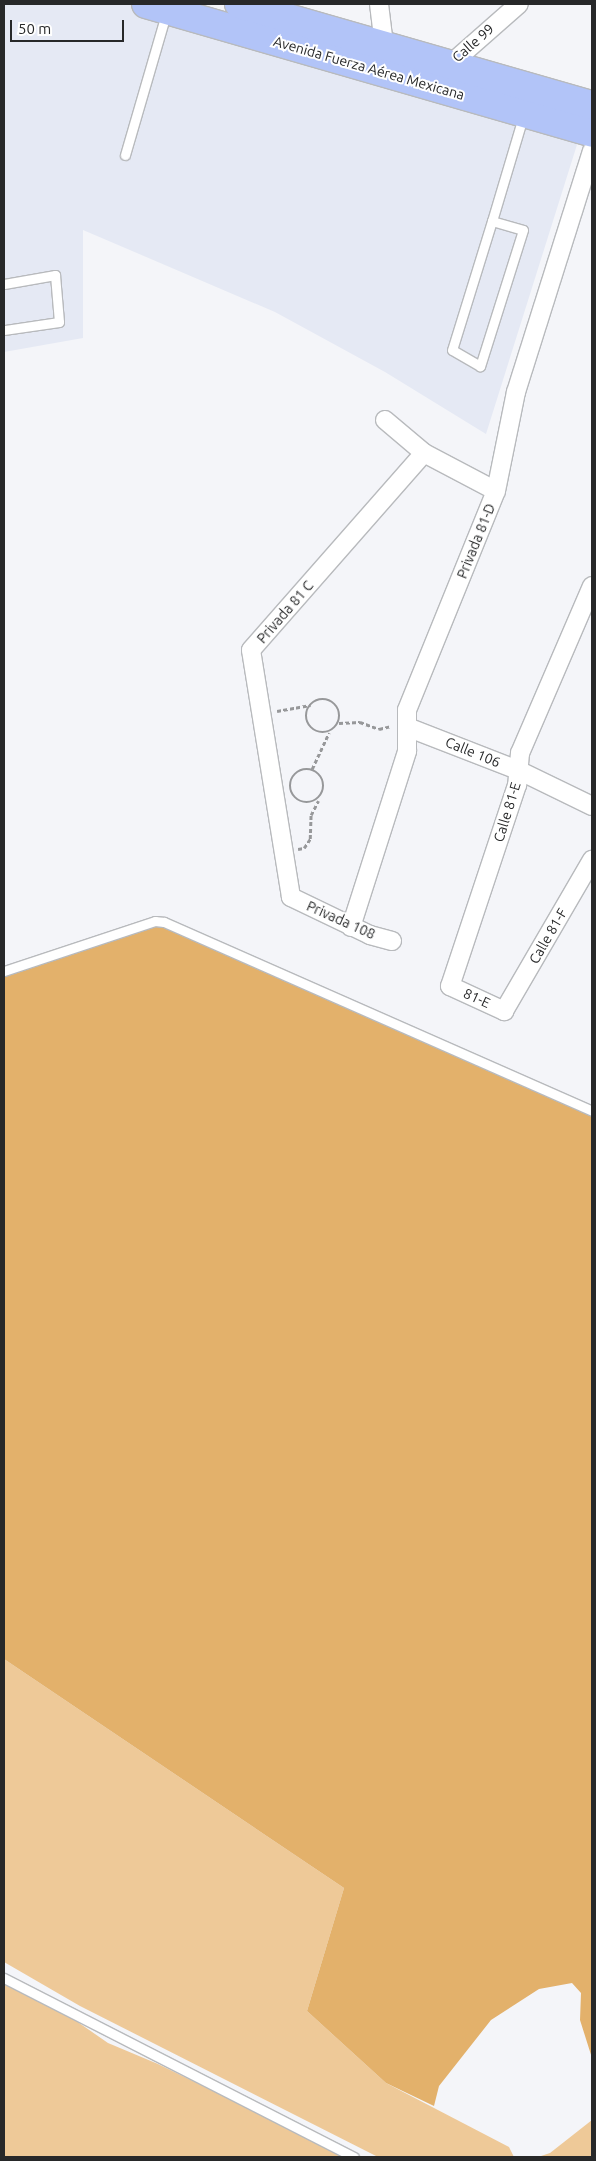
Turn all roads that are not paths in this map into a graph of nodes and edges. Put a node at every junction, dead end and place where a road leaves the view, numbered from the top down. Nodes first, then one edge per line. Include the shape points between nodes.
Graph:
1 (379, 4) edge
2 (520, 4) edge
3 (254, 6) edge
4 (156, 7) edge
5 (384, 44) junction
6 (450, 64) junction
7 (387, 72) junction
8 (431, 87) junction
9 (528, 100) junction
10 (592, 105) edge
11 (592, 133) edge
12 (592, 151) edge
13 (125, 155) dead end
14 (492, 221) junction
15 (4, 284) edge
16 (4, 330) edge
17 (385, 420) dead end
18 (424, 453) junction
19 (496, 492) junction
20 (592, 586) edge
21 (399, 727) junction
22 (518, 770) junction
23 (592, 806) edge
24 (592, 860) edge
25 (291, 897) joint
26 (351, 926) junction
27 (392, 941) dead end
28 (4, 971) edge
29 (450, 986) joint
30 (504, 1011) joint
31 (592, 1111) edge
32 (4, 1978) edge
33 (354, 2157) edge

1 - 5 street
2 - 6 street, Calle 99
3 - 5 main road, Avenida Fuerza Aérea Mexicana
4 - 7 main road, Avenida Fuerza Aérea Mexicana
4 - 13 lane
5 - 6 main road, Avenida Fuerza Aérea Mexicana
5 - 7 street
6 - 8 street, Calle 99
6 - 9 main road, Avenida Fuerza Aérea Mexicana
7 - 8 main road, Avenida Fuerza Aérea Mexicana
8 - 9 main road, Avenida Fuerza Aérea Mexicana
9 - 10 main road, Avenida Fuerza Aérea Mexicana
9 - 11 main road, Avenida Fuerza Aérea Mexicana
9 - 14 lane
12 - 19 street, Privada 81-D via 516,392
14 - 14 lane via 523,230 480,366 452,350
15 - 16 lane via 55,275 59,322
17 - 18 street
18 - 19 street
18 - 25 street, Privada 81 C via 251,650
19 - 21 street, Privada 81-D
20 - 22 street, Calle 81-E via 520,753
21 - 22 street, Calle 106
21 - 26 street, Privada 81-D via 408,751
22 - 23 street, Calle 106
22 - 29 street, Calle 81-E via 515,792
24 - 30 street, Calle 81-F
25 - 26 street, Privada 108
26 - 27 street, Privada 108
28 - 31 lane via 147,924 164,922
29 - 30 street, 81-E
32 - 33 lane

